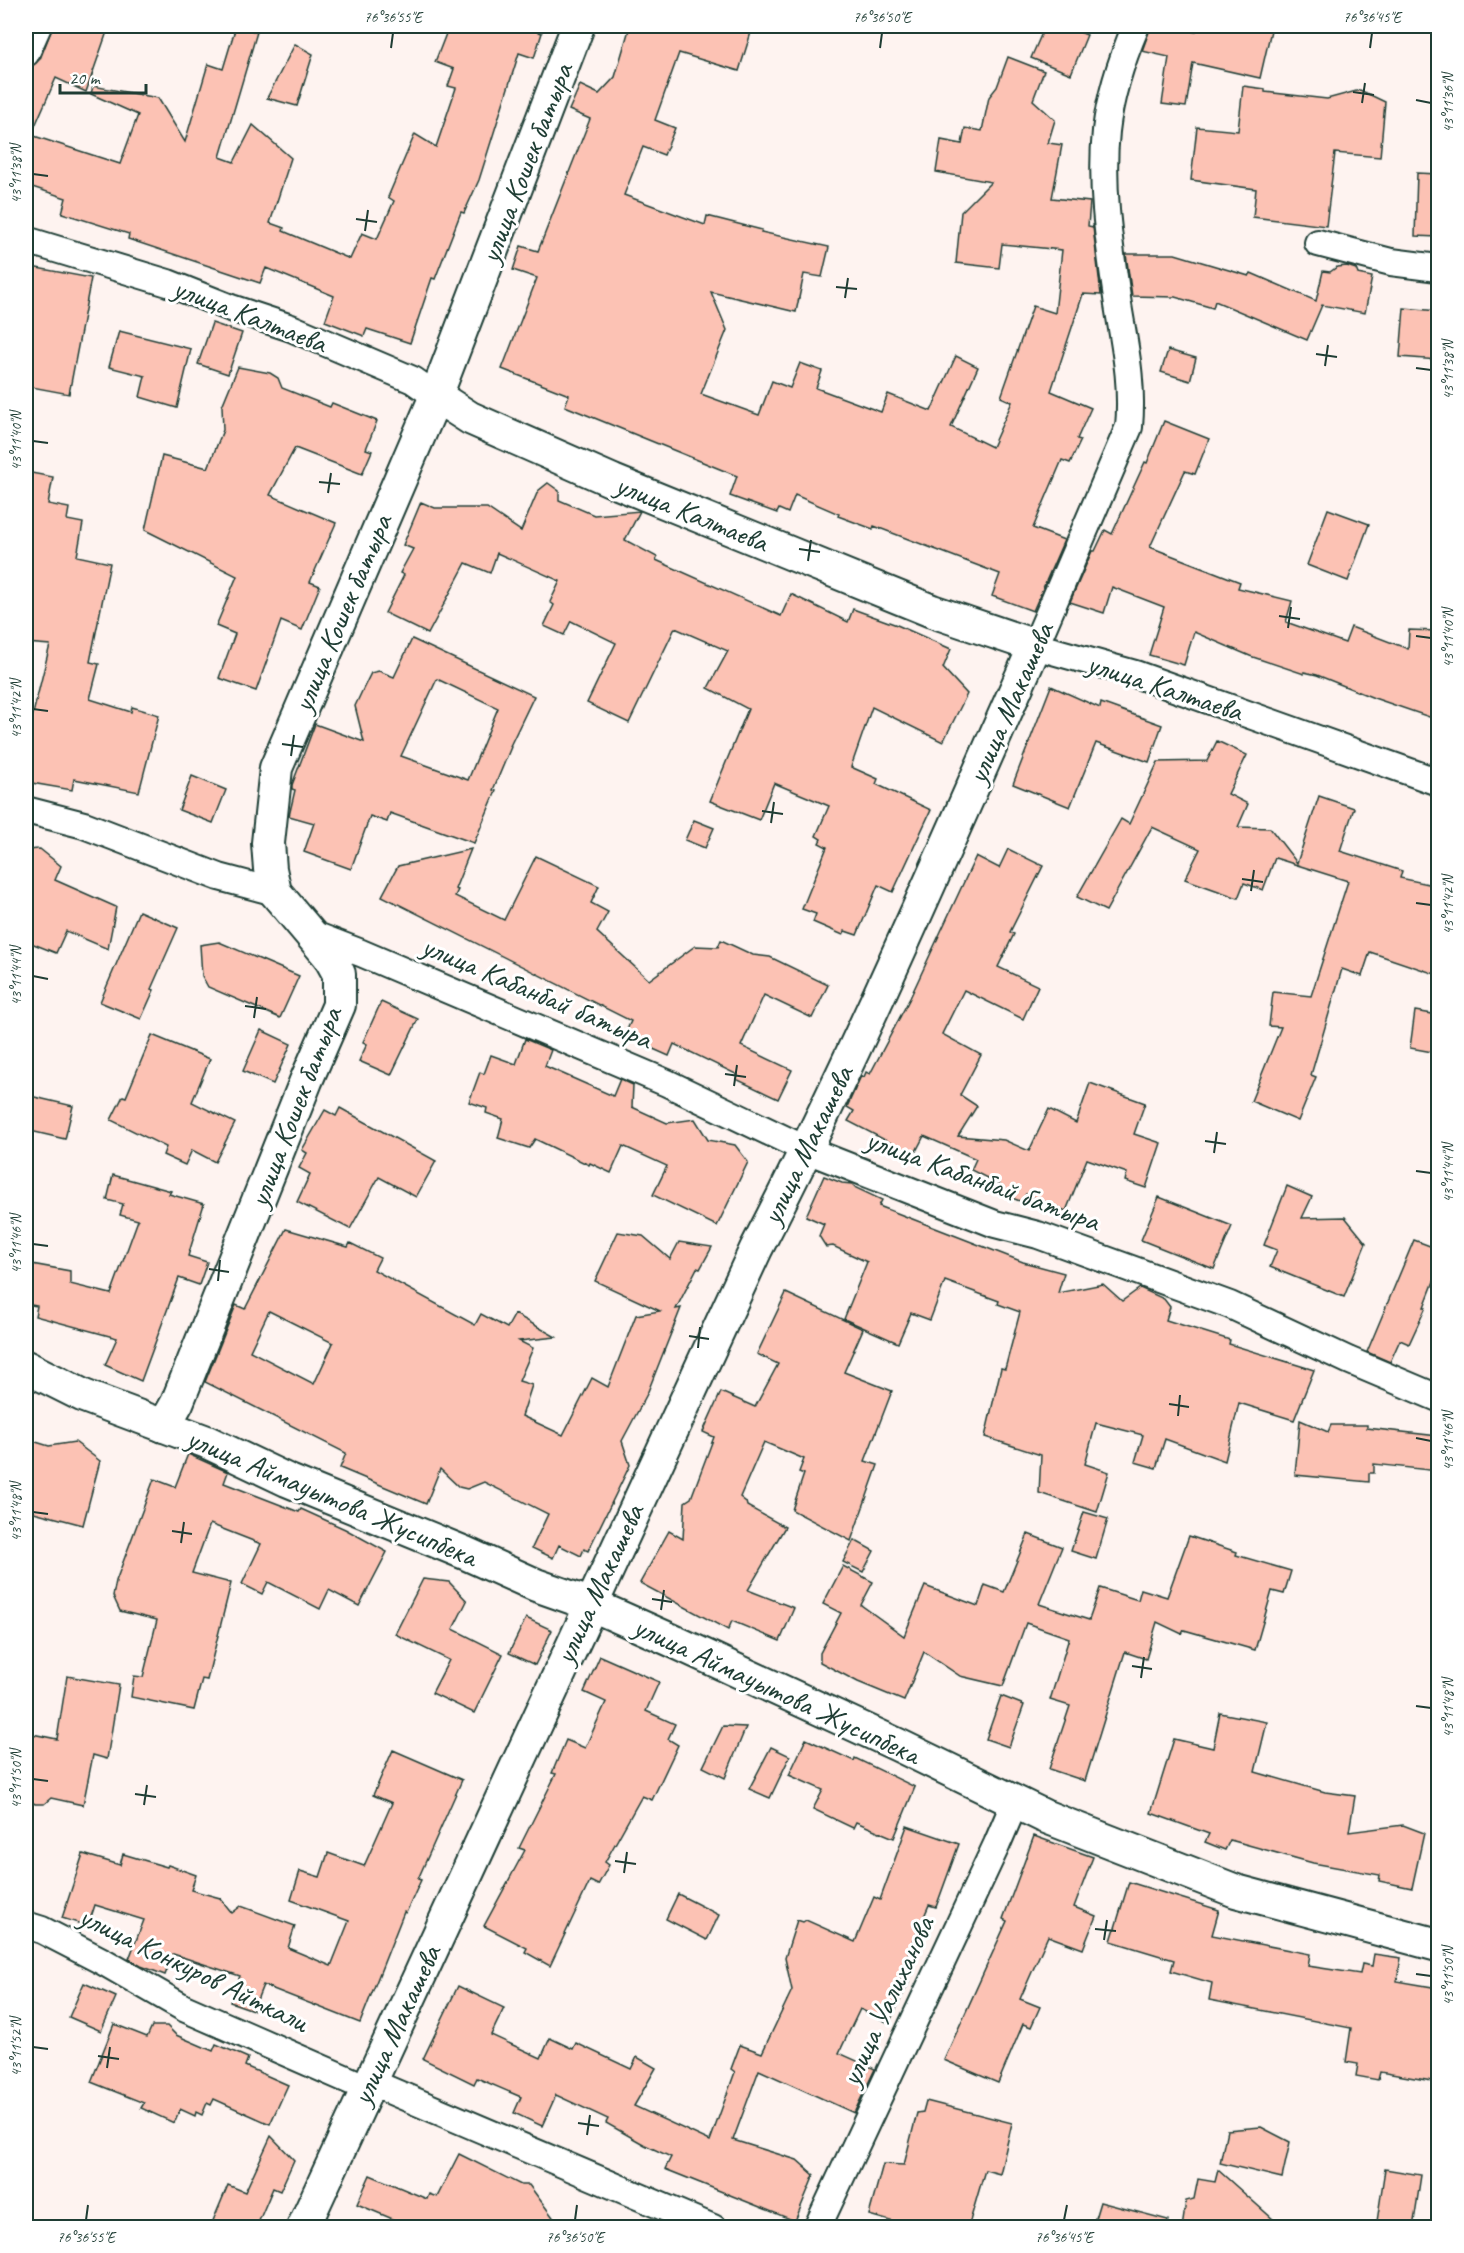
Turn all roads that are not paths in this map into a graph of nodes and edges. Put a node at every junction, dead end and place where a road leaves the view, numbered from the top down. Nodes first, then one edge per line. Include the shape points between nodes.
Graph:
1 (38, 26) edge
2 (578, 26) edge
3 (1136, 26) edge
4 (26, 53) edge
5 (26, 240) edge
6 (1318, 243) dead end
7 (1438, 268) edge
8 (436, 396) junction
9 (1035, 646) junction
10 (1438, 782) edge
11 (26, 810) edge
12 (275, 892) junction
13 (309, 933) junction
14 (807, 1150) junction
15 (26, 1367) edge
16 (1438, 1398) edge
17 (164, 1426) junction
18 (590, 1604) junction
19 (1015, 1802) junction
20 (26, 1925) edge
21 (1438, 1945) edge
22 (368, 2085) junction
23 (303, 2228) edge
24 (713, 2228) edge
25 (817, 2228) edge

1 - 4 street
2 - 8 street, улица Кошек батыра
3 - 9 street, улица Макашева via 1113,93 1106,131 1105,182 1128,366 1129,427
5 - 8 street, улица Калтаева via 168,283 291,328 413,380
6 - 7 street via 1391,262
8 - 9 street, улица Калтаева via 470,418 612,481 932,611
8 - 12 street, улица Кошек батыра via 276,768 268,843
9 - 10 street, улица Калтаева via 1136,674
9 - 14 street, улица Макашева
11 - 12 street via 84,825 219,877
12 - 13 street, улица Кошек батыра
13 - 14 street, улица Кабанбай батыра via 667,1083
13 - 17 street, улица Кошек батыра via 339,975 339,1005 177,1403
14 - 16 street, улица Кабанбай батыра via 995,1224 1038,1235 1230,1305
14 - 18 street, улица Макашева via 756,1249
15 - 17 street, улица Аймауытова Жусипбека via 84,1396
17 - 18 street, улица Аймауытова Жусипбека via 536,1585
18 - 19 street, улица Аймауытова Жусипбека
18 - 22 street, улица Макашева
19 - 21 street, улица Аймауытова Жусипбека via 1236,1891
19 - 25 street, улица Уалиханова
20 - 22 street, улица Конкуров Айткали via 104,1962 184,2008
22 - 23 street, улица Макашева
22 - 24 street, улица Конкуров Айткали

